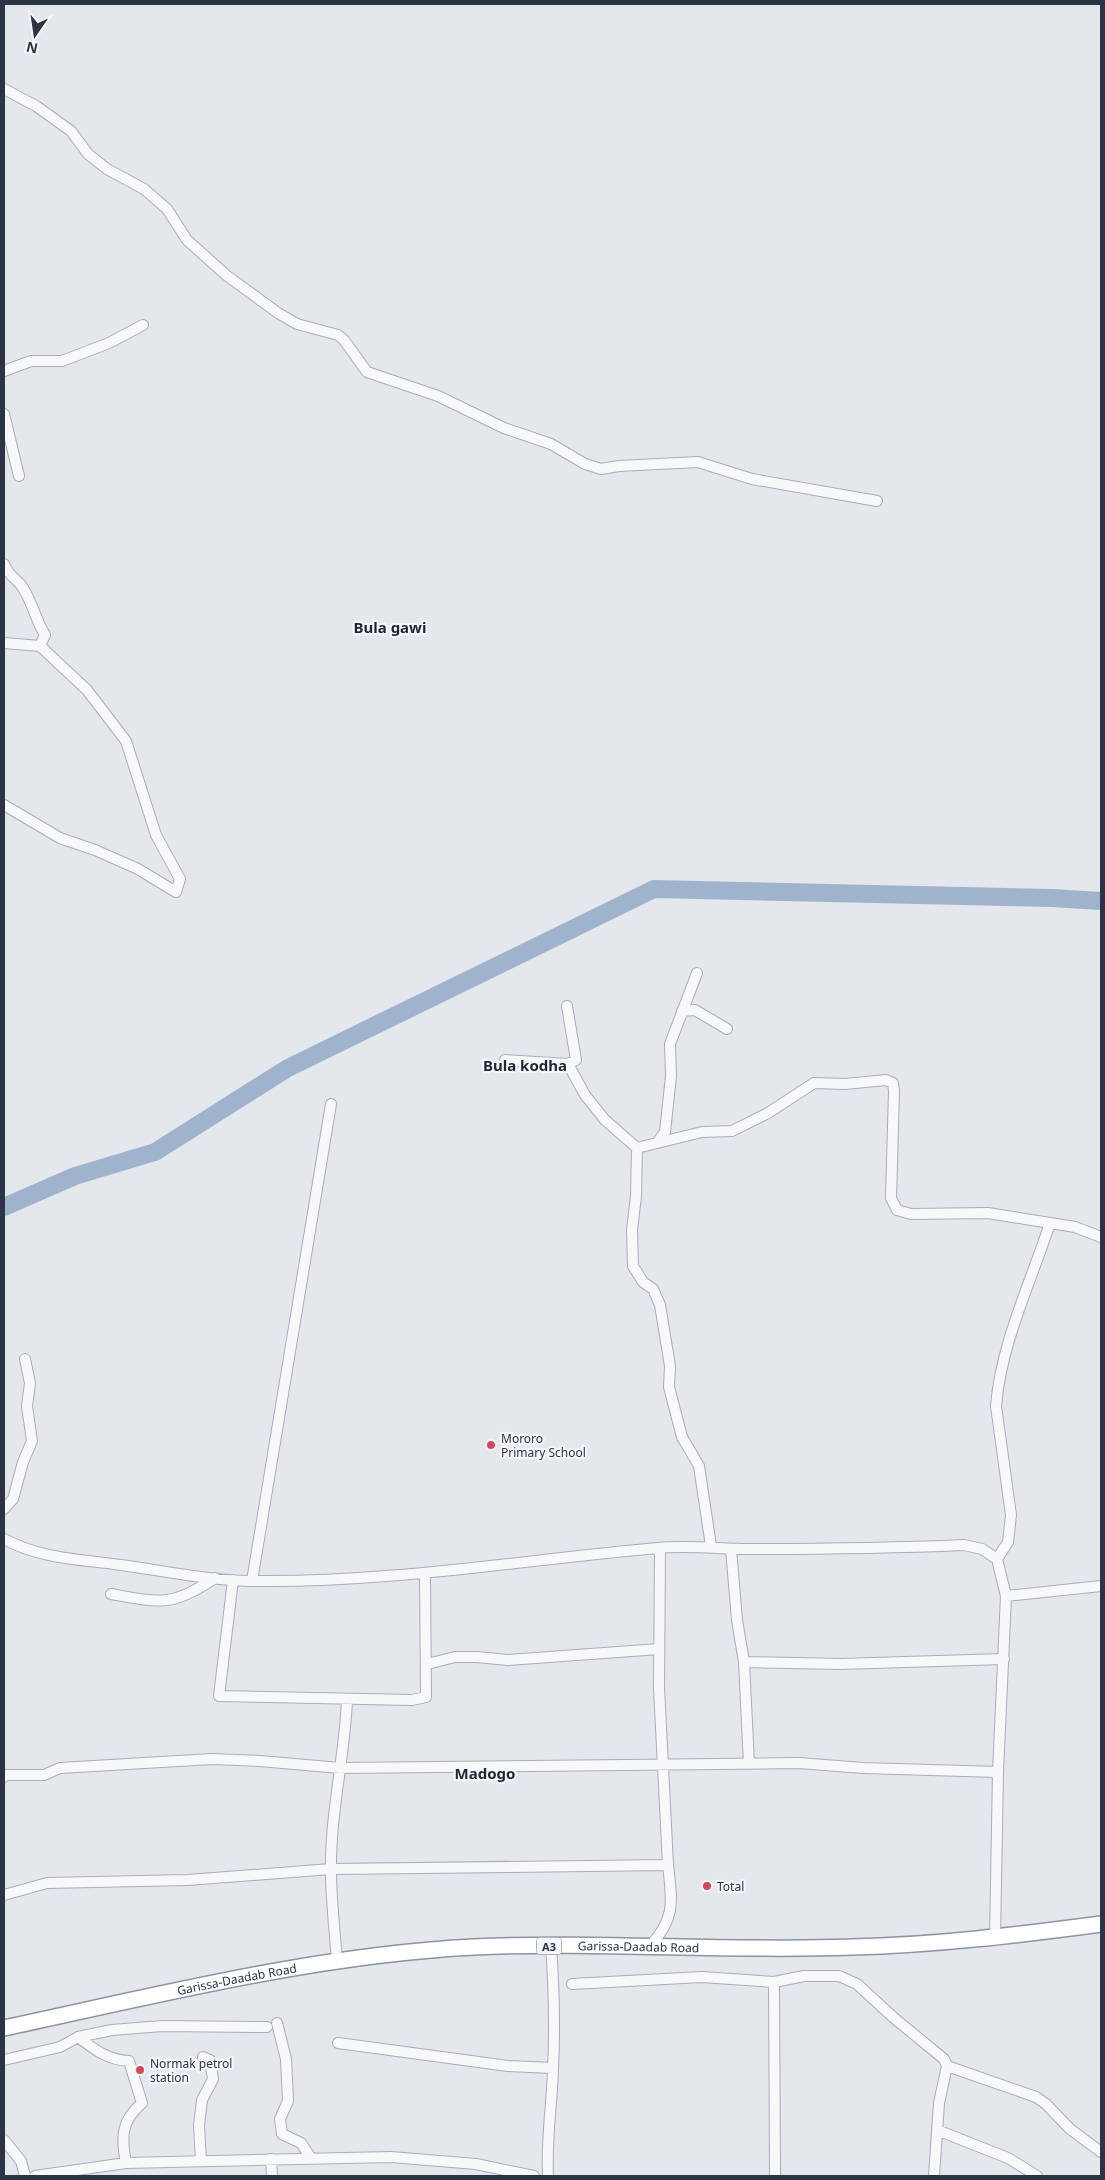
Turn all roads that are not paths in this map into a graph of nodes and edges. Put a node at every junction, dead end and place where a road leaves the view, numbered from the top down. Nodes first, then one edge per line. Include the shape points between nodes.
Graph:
1 (4, 89) edge
2 (143, 325) dead end
3 (4, 371) edge
4 (4, 414) edge
5 (19, 476) dead end
6 (877, 501) dead end
7 (4, 564) edge
8 (4, 643) edge
9 (40, 646) junction
10 (4, 805) edge
11 (697, 972) dead end
12 (567, 1006) dead end
13 (682, 1011) junction
14 (727, 1029) dead end
15 (505, 1060) dead end
16 (568, 1064) junction
17 (331, 1104) dead end
18 (657, 1143) junction
19 (637, 1148) junction
20 (1050, 1223) junction
21 (1101, 1236) edge
22 (25, 1359) dead end
23 (4, 1509) edge
24 (4, 1539) edge
25 (711, 1546) junction
26 (660, 1548) junction
27 (731, 1549) junction
28 (997, 1559) junction
29 (425, 1574) junction
30 (215, 1578) junction
31 (233, 1580) junction
32 (252, 1581) junction
33 (1101, 1586) edge
34 (111, 1594) dead end
35 (1006, 1596) junction
36 (659, 1648) junction
37 (1004, 1659) junction
38 (744, 1662) junction
39 (427, 1664) junction
40 (347, 1699) junction
41 (662, 1764) junction
42 (749, 1764) junction
43 (340, 1768) junction
44 (998, 1772) junction
45 (4, 1777) edge
46 (668, 1865) junction
47 (330, 1870) junction
48 (4, 1895) edge
49 (1101, 1924) edge
50 (995, 1939) junction
51 (551, 1946) junction
52 (650, 1946) junction
53 (338, 1962) junction
54 (774, 1982) junction
55 (572, 1984) dead end
56 (4, 2028) edge
57 (78, 2037) junction
58 (338, 2043) dead end
59 (203, 2057) dead end
60 (4, 2060) edge
61 (947, 2066) junction
62 (553, 2068) junction
63 (937, 2130) junction
64 (4, 2140) edge
65 (1101, 2152) edge
66 (311, 2158) junction
67 (271, 2159) junction
68 (201, 2161) junction
69 (126, 2163) junction
70 (63, 2174) edge
71 (25, 2176) edge
72 (35, 2176) edge
73 (272, 2176) edge
74 (534, 2176) edge
75 (548, 2176) edge
76 (775, 2176) edge
77 (934, 2176) edge
78 (1037, 2176) edge

1 - 6 street via 36,106 71,131 88,154 107,169 144,189 167,209 187,240 278,313 297,324 338,335 367,372 438,396 601,469 698,462 752,479
2 - 3 street via 109,343 62,361 32,361
4 - 5 street
7 - 9 street via 7,574 20,585 28,598 36,622 45,635
8 - 9 street
9 - 10 street via 87,690 126,741 156,835 180,879 176,892 138,869 60,838
11 - 13 street
12 - 16 street via 576,1060
13 - 14 street via 695,1010
13 - 18 street via 670,1044 668,1120
15 - 16 street
16 - 19 street via 585,1095 605,1120
17 - 32 street
18 - 19 street
18 - 20 street via 702,1132 732,1131 768,1113 814,1083 886,1080 893,1084 894,1091 891,1198 897,1210 911,1214 1004,1215
19 - 25 street via 632,1230 634,1266 643,1282 653,1289 660,1305 670,1366 668,1387 682,1437 699,1466
20 - 21 street
20 - 28 street via 998,1387 997,1420 1010,1527 1008,1542
22 - 23 street via 30,1383 27,1406 32,1441 22,1462 13,1500
24 - 30 street via 31,1552 54,1558
25 - 26 street
25 - 27 street
26 - 29 street
26 - 36 street
27 - 28 street via 964,1546 982,1549
27 - 38 street via 736,1620
28 - 35 street
29 - 32 street
29 - 39 street
30 - 31 street
30 - 34 street via 174,1600 154,1602
31 - 32 street
31 - 40 street via 219,1696
33 - 35 street
35 - 37 street
36 - 39 street via 508,1660 455,1657
36 - 41 street
37 - 38 street via 840,1664
37 - 44 street
38 - 42 street
39 - 40 street via 426,1697 412,1700
40 - 43 street
41 - 42 street
41 - 43 street
41 - 46 street
42 - 44 street via 799,1763
43 - 45 street via 212,1760 60,1768 44,1775
43 - 47 street
44 - 50 street
46 - 47 street
46 - 52 street via 669,1918 664,1931
47 - 48 street via 188,1880 47,1883
47 - 53 street
49 - 50 highway, Garissa-Daadab Road / A3
50 - 52 highway, Garissa-Daadab Road / A3 via 853,1948
51 - 52 highway, Garissa-Daadab Road / A3
51 - 53 highway, Garissa-Daadab Road / A3 via 476,1947
51 - 62 street
53 - 56 highway, Garissa-Daadab Road / A3 via 211,1984
54 - 55 street via 702,1976
54 - 61 street via 817,1975 839,1976 857,1984 944,2059
54 - 76 street
57 - 60 street via 60,2047
57 - 66 street via 112,2030 162,2026 272,2025 286,2059 288,2101 280,2118 282,2134 301,2143
57 - 69 street via 100,2054 129,2061 142,2104 130,2113 122,2134
58 - 62 street via 498,2065
59 - 68 street via 210,2060 213,2079 202,2100 199,2125
61 - 63 street
61 - 65 street via 1036,2097
62 - 75 street via 546,2147
63 - 77 street
63 - 78 street via 1008,2158
64 - 71 street via 21,2161
66 - 67 street
66 - 74 street via 432,2159
67 - 68 street
67 - 73 street
68 - 69 street
69 - 70 street
70 - 72 street

